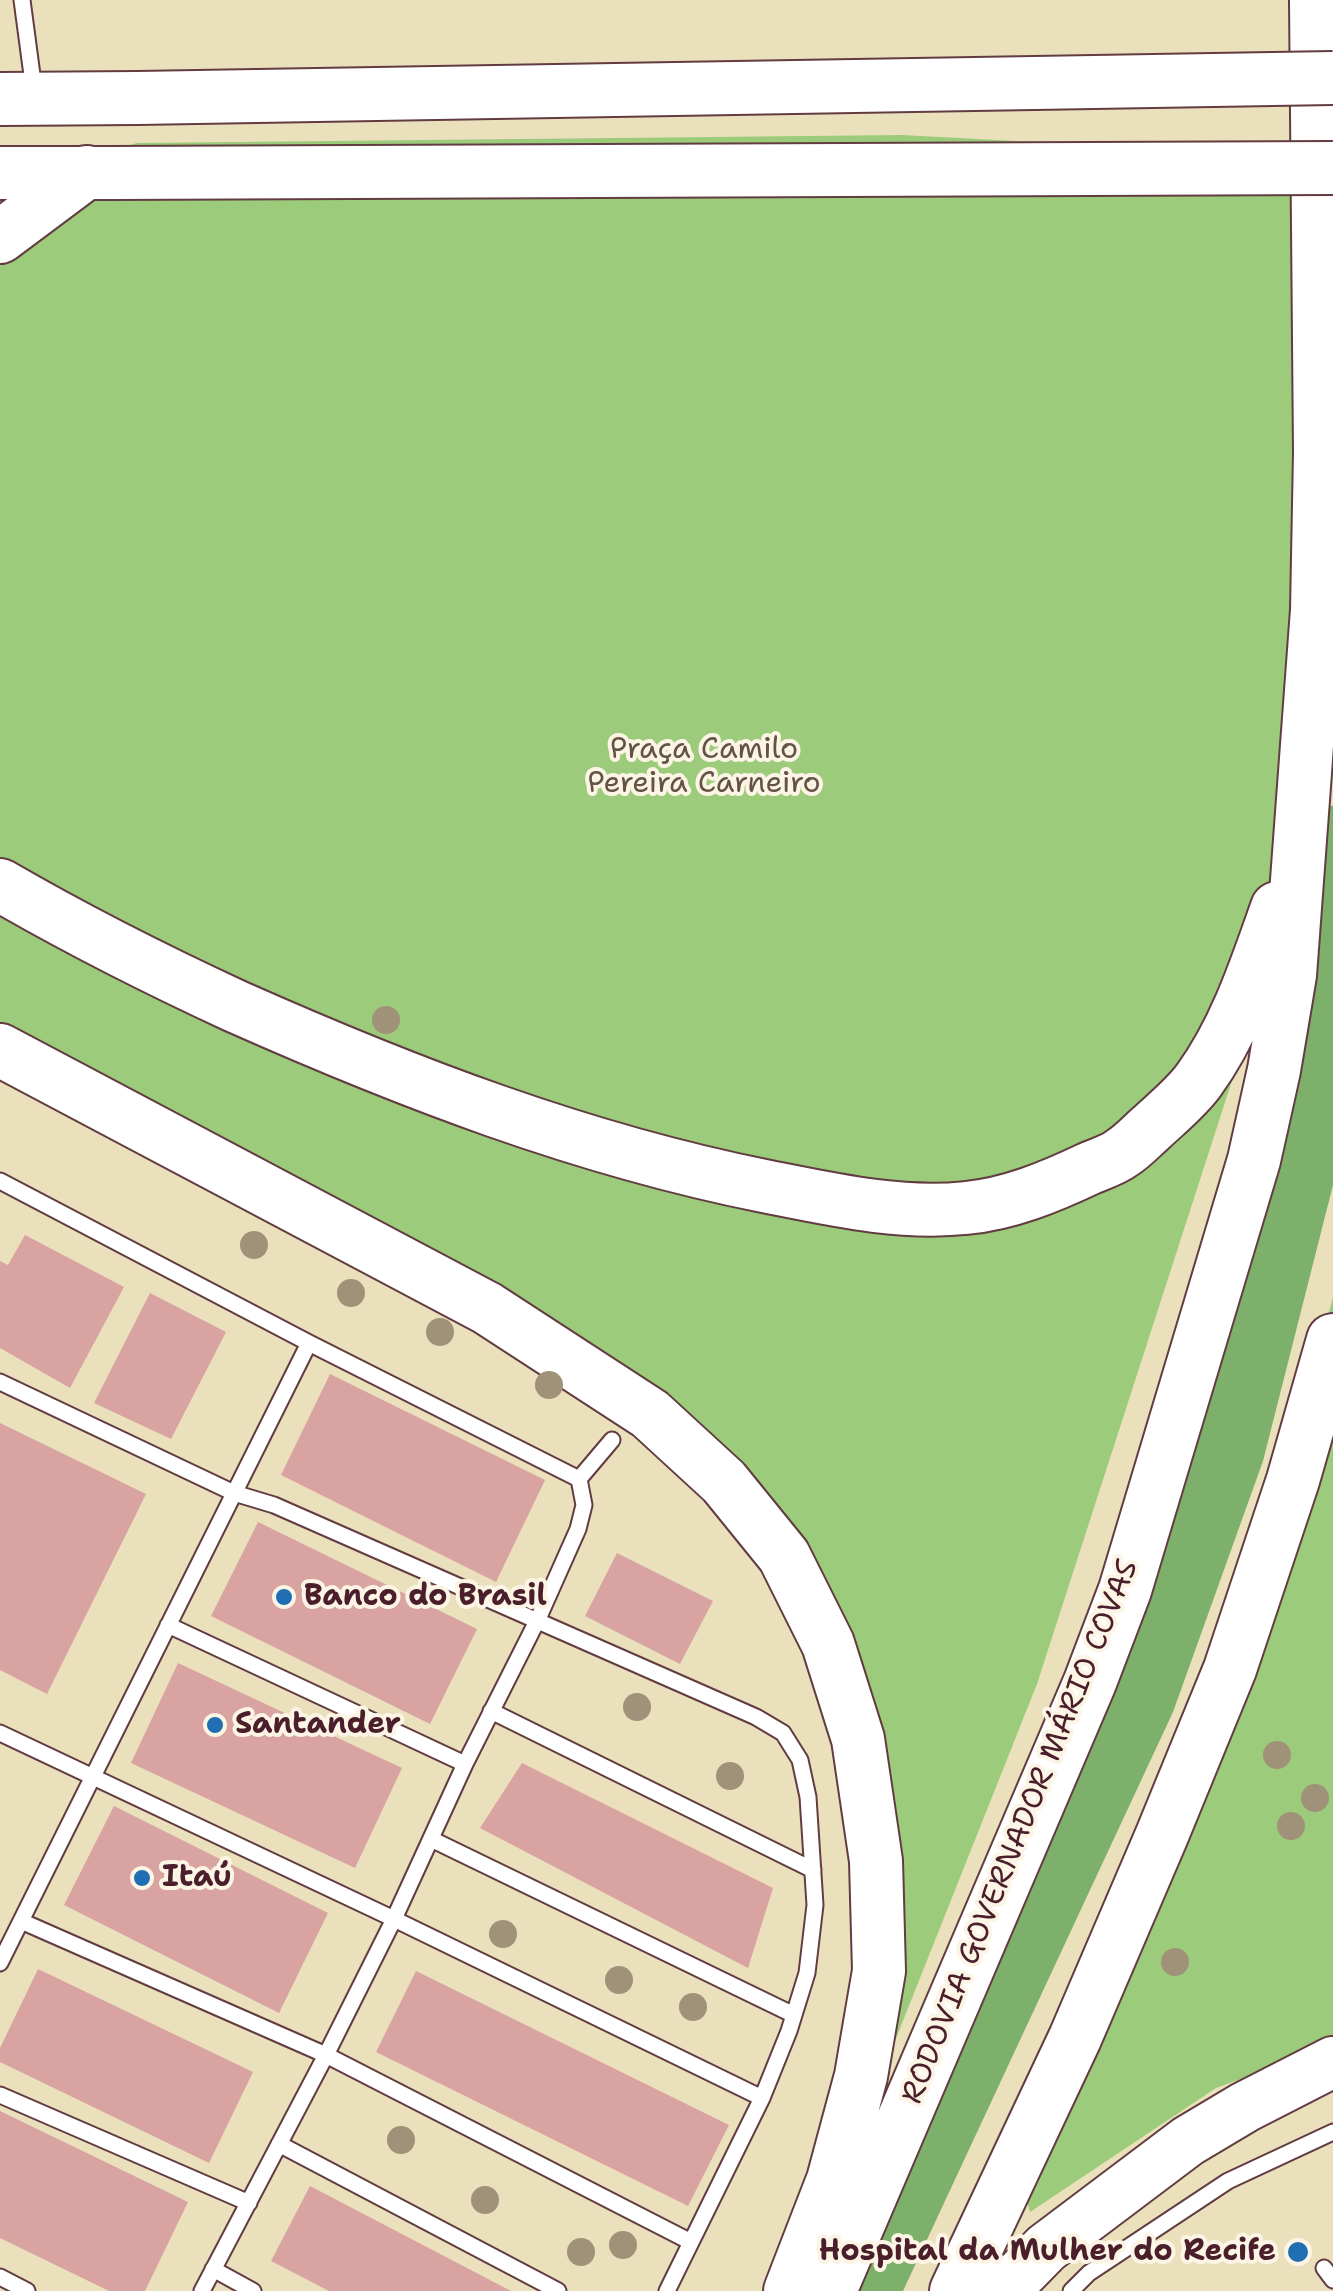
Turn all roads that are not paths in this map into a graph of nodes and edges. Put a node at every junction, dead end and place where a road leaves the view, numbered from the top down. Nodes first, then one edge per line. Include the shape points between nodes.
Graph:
1 (22, 0) edge
2 (1316, 0) edge
3 (1333, 78) edge
4 (17, 99) edge
5 (1333, 168) edge
6 (0, 173) edge
7 (99, 173) junction
8 (0, 237) edge
9 (1300, 841) junction
10 (0, 885) edge
11 (0, 1050) edge
12 (0, 1180) edge
13 (1333, 1340) edge
14 (309, 1343) junction
15 (0, 1382) edge
16 (612, 1440) dead end
17 (580, 1479) junction
18 (234, 1493) junction
19 (538, 1619) junction
20 (168, 1625) junction
21 (492, 1711) junction
22 (0, 1733) edge
23 (464, 1764) junction
24 (92, 1777) junction
25 (431, 1839) junction
26 (813, 1870) junction
27 (394, 1919) junction
28 (20, 1920) junction
29 (0, 1962) edge
30 (794, 2015) junction
31 (326, 2055) junction
32 (1333, 2062) edge
33 (0, 2095) edge
34 (762, 2098) junction
35 (1333, 2132) edge
36 (280, 2144) junction
37 (249, 2203) junction
38 (691, 2242) junction
39 (214, 2269) junction
40 (0, 2277) edge
41 (27, 2291) edge
42 (202, 2291) edge
43 (253, 2291) edge
44 (558, 2291) edge
45 (667, 2291) edge
46 (790, 2291) edge
47 (830, 2291) edge
48 (956, 2291) edge
49 (1004, 2291) edge
50 (1072, 2291) edge

1 - 4 lane
2 - 9 highway, RODOVIA GOVERNADOR MÁRIO COVAS via 1318,610
3 - 4 highway, bridge
5 - 7 highway, bridge
6 - 7 highway
7 - 8 highway
9 - 10 highway via 1248,989 1198,1082 1122,1154 1015,1198 966,1208 884,1208 709,1175 474,1104 200,990
9 - 47 highway, RODOVIA GOVERNADOR MÁRIO COVAS via 1290,975 1254,1160 1125,1590
11 - 46 highway via 519,1328 650,1414 724,1482 784,1556 828,1644 858,1740 876,1861 879,1971 862,2076
12 - 14 lane
13 - 48 highway via 1230,1669 1075,2038
14 - 17 lane
14 - 18 lane
15 - 18 lane
16 - 17 lane
17 - 19 lane via 584,1505 578,1529
18 - 19 lane via 274,1504
18 - 20 lane
19 - 21 lane
19 - 26 lane via 783,1733 800,1760
20 - 23 lane
20 - 24 lane
21 - 23 lane
21 - 26 lane
22 - 24 lane
23 - 25 lane
24 - 27 lane
24 - 28 lane
25 - 27 lane
25 - 30 lane
26 - 30 lane via 807,1973
27 - 31 lane
27 - 34 lane
28 - 29 lane
28 - 31 lane
30 - 34 lane
31 - 36 lane
31 - 38 lane
32 - 49 main road via 1188,2141 1046,2248
33 - 37 lane
34 - 38 lane
35 - 50 lane via 1228,2181
36 - 37 lane
36 - 44 lane
37 - 39 lane
38 - 45 lane
39 - 42 lane
39 - 43 lane
40 - 41 lane

